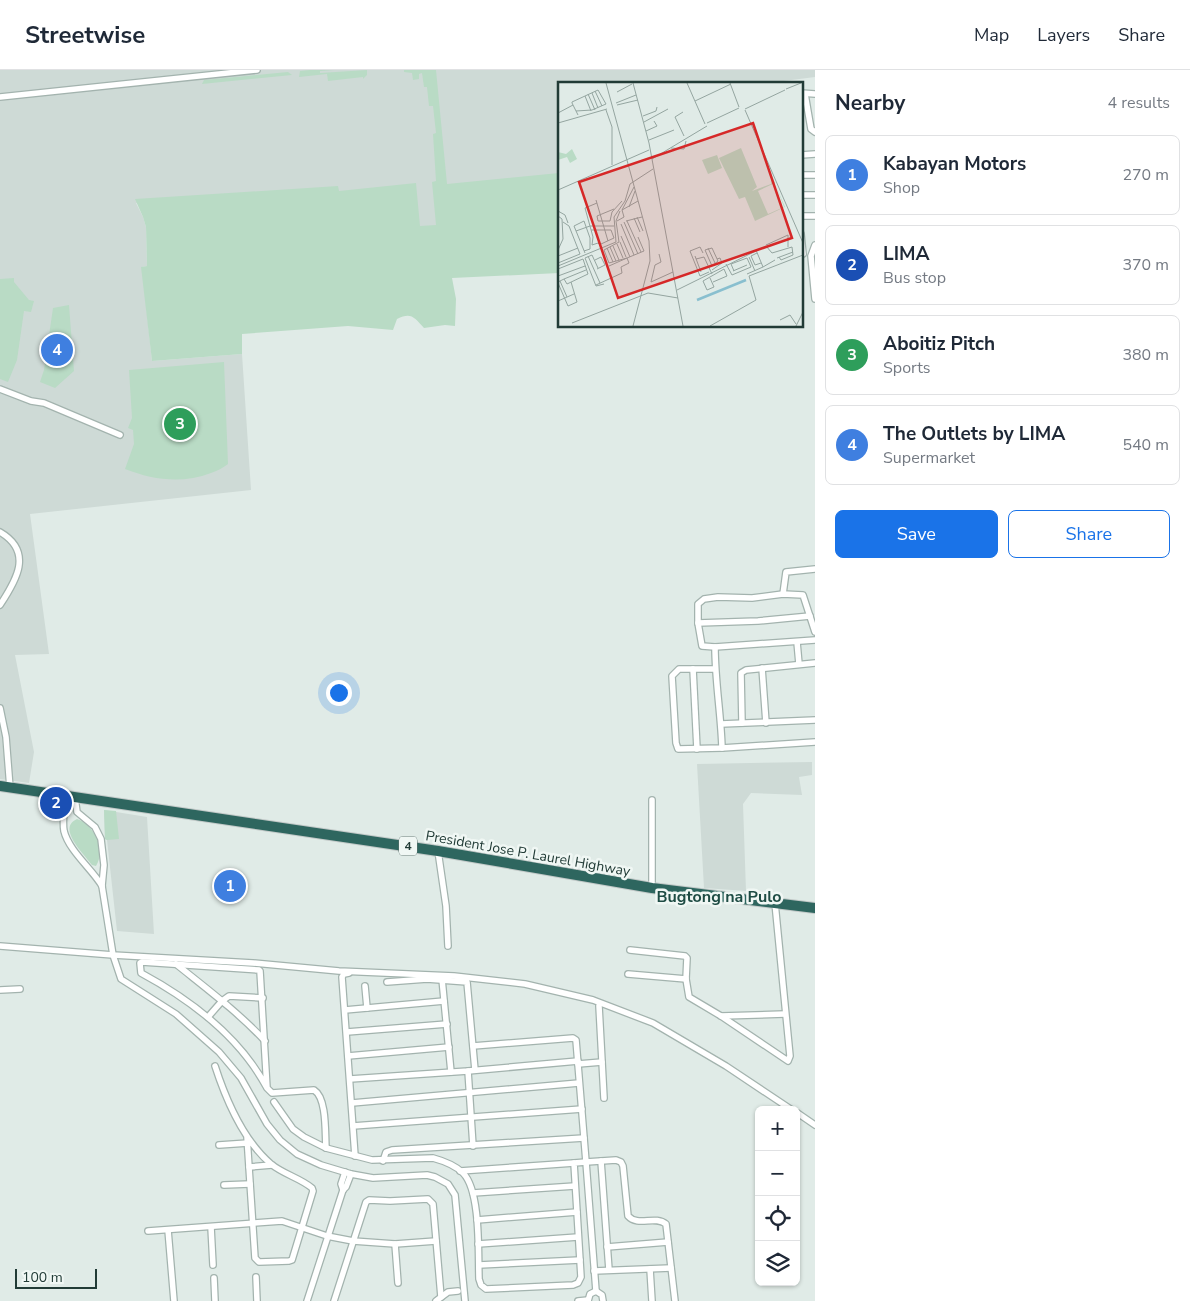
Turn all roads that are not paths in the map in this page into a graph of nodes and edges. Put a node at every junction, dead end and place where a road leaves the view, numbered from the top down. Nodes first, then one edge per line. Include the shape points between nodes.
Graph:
1 (257, 70) edge
2 (803, 94) edge
3 (815, 94) edge
4 (0, 97) edge
5 (815, 132) edge
6 (815, 154) edge
7 (802, 155) edge
8 (802, 175) edge
9 (815, 175) edge
10 (815, 195) edge
11 (802, 196) edge
12 (802, 216) edge
13 (815, 216) edge
14 (802, 244) edge
15 (815, 245) edge
16 (803, 254) dead end
17 (815, 299) edge
18 (0, 388) edge
19 (120, 435) dead end
20 (0, 532) edge
21 (815, 569) edge
22 (783, 594) junction
23 (0, 605) edge
24 (810, 616) junction
25 (698, 623) junction
26 (815, 632) edge
27 (815, 640) edge
28 (797, 642) junction
29 (715, 647) junction
30 (815, 663) edge
31 (799, 664) junction
32 (762, 668) junction
33 (693, 669) junction
34 (715, 669) junction
35 (0, 708) edge
36 (815, 720) edge
37 (742, 723) junction
38 (766, 723) junction
39 (721, 724) junction
40 (815, 742) edge
41 (722, 748) junction
42 (697, 749) junction
43 (5, 787) edge
44 (70, 797) junction
45 (652, 800) dead end
46 (438, 851) junction
47 (102, 886) junction
48 (652, 888) junction
49 (775, 903) junction
50 (815, 908) edge
51 (0, 946) edge
52 (448, 946) dead end
53 (630, 950) dead end
54 (114, 955) junction
55 (176, 964) junction
56 (358, 974) dead end
57 (628, 974) dead end
58 (442, 979) junction
59 (686, 979) junction
60 (365, 986) dead end
61 (20, 989) dead end
62 (0, 990) edge
63 (387, 990) dead end
64 (263, 998) junction
65 (222, 1001) junction
66 (444, 1001) junction
67 (599, 1006) dead end
68 (367, 1008) junction
69 (345, 1010) junction
70 (786, 1014) junction
71 (721, 1016) junction
72 (208, 1017) junction
73 (447, 1024) junction
74 (347, 1032) junction
75 (265, 1041) junction
76 (473, 1046) junction
77 (449, 1047) junction
78 (348, 1056) junction
79 (578, 1062) junction
80 (602, 1062) junction
81 (215, 1066) dead end
82 (266, 1067) junction
83 (258, 1070) junction
84 (475, 1070) junction
85 (468, 1071) junction
86 (451, 1072) junction
87 (350, 1079) junction
88 (580, 1083) junction
89 (267, 1088) junction
90 (469, 1094) junction
91 (604, 1098) dead end
92 (274, 1102) dead end
93 (352, 1103) junction
94 (786, 1106) edge
95 (582, 1109) junction
96 (800, 1115) edge
97 (471, 1116) junction
98 (815, 1125) edge
99 (353, 1126) junction
100 (584, 1138) junction
101 (247, 1140) junction
102 (219, 1145) dead end
103 (473, 1146) junction
104 (326, 1148) junction
105 (432, 1148) junction
106 (355, 1156) junction
107 (433, 1158) junction
108 (383, 1161) junction
109 (601, 1161) junction
110 (586, 1162) junction
111 (574, 1163) junction
112 (272, 1165) junction
113 (249, 1167) junction
114 (460, 1171) junction
115 (348, 1173) junction
116 (250, 1184) junction
117 (224, 1185) dead end
118 (575, 1186) junction
119 (473, 1192) junction
120 (577, 1212) junction
121 (477, 1220) junction
122 (253, 1223) junction
123 (211, 1227) junction
124 (301, 1228) junction
125 (168, 1230) junction
126 (148, 1231) dead end
127 (327, 1236) junction
128 (578, 1237) junction
129 (353, 1241) junction
130 (436, 1241) junction
131 (668, 1242) junction
132 (395, 1244) junction
133 (478, 1244) junction
134 (607, 1247) junction
135 (580, 1260) junction
136 (213, 1265) dead end
137 (479, 1265) junction
138 (671, 1268) junction
139 (650, 1269) junction
140 (609, 1270) junction
141 (594, 1271) junction
142 (256, 1276) dead end
143 (214, 1278) dead end
144 (398, 1283) dead end
145 (458, 1292) dead end
146 (596, 1292) junction
147 (439, 1299) edge
148 (174, 1301) edge
149 (215, 1301) edge
150 (257, 1301) edge
151 (307, 1301) edge
152 (334, 1301) edge
153 (465, 1301) edge
154 (578, 1301) edge
155 (588, 1301) edge
156 (603, 1301) edge
157 (652, 1301) edge
158 (675, 1301) edge

1 - 4 street
2 - 3 street
2 - 5 street via 811,129
6 - 7 street
8 - 9 street
10 - 11 street
12 - 13 street
14 - 16 street
15 - 17 street via 811,256
18 - 19 street
20 - 23 street via 15,546 20,566 14,584
21 - 22 street via 786,572
22 - 24 street via 803,595
22 - 25 street via 704,599 698,604
24 - 25 street
24 - 26 street
25 - 29 street via 702,646
27 - 28 street
28 - 29 street
28 - 31 street
29 - 34 street
30 - 31 street
31 - 32 street
32 - 37 street via 741,673
32 - 38 street
33 - 34 street
33 - 42 street
33 - 42 street via 679,669 672,676 676,743 678,748
34 - 39 street
35 - 43 street via 6,736
36 - 38 street
37 - 38 street
37 - 39 street
39 - 41 street
40 - 41 street
41 - 42 street
43 - 44 highway, President Jose P. Laurel Highway / 4
44 - 46 highway, President Jose P. Laurel Highway / 4
44 - 47 street via 77,812 94,826 101,839
44 - 47 street via 65,834
45 - 48 street
46 - 48 highway, President Jose P. Laurel Highway / 4
46 - 52 street
47 - 54 street
48 - 49 highway, President Jose P. Laurel Highway / 4
49 - 50 highway, President Jose P. Laurel Highway / 4
49 - 70 street
51 - 54 street
53 - 59 street via 685,956
54 - 94 street via 454,976 525,984 593,1000 653,1023
54 - 115 street via 121,979 176,1014 219,1052 241,1078 280,1140 297,1154
55 - 64 street via 258,970 262,974
55 - 65 street
55 - 72 street via 142,962 140,971
56 - 69 street via 347,973 342,977
57 - 59 street
58 - 63 street via 386,979
58 - 66 street
58 - 76 street via 468,983
59 - 71 street via 689,997
60 - 68 street
61 - 62 street
64 - 65 street via 229,996
64 - 75 street
65 - 72 street
65 - 75 street
66 - 68 street
66 - 73 street
67 - 80 street
68 - 69 street
69 - 74 street
70 - 71 street
70 - 71 street via 788,1061
72 - 83 street
73 - 74 street
73 - 77 street
74 - 78 street
75 - 82 street
76 - 79 street via 573,1038 576,1040
76 - 84 street
77 - 78 street
77 - 86 street
78 - 87 street
79 - 80 street
79 - 84 street
79 - 88 street
80 - 91 street
81 - 101 street
82 - 83 street
82 - 89 street
83 - 89 street
84 - 85 street
85 - 86 street
85 - 90 street
86 - 87 street
87 - 93 street
88 - 90 street
88 - 95 street
89 - 104 street via 272,1093 314,1090 318,1093
90 - 93 street
90 - 97 street
92 - 104 street via 293,1129
93 - 99 street
95 - 97 street
95 - 100 street
96 - 98 street
97 - 99 street
97 - 103 street
99 - 106 street
100 - 103 street
100 - 110 street
101 - 102 street
101 - 112 street
101 - 113 street
103 - 105 street
104 - 106 street
105 - 107 street
105 - 108 street via 392,1150 386,1152
106 - 108 street
107 - 108 street
107 - 114 street
109 - 110 street
109 - 131 street via 621,1162 628,1216 636,1221 664,1222
109 - 134 street
110 - 111 street
110 - 141 street
111 - 114 street
111 - 118 street
112 - 113 street
112 - 124 street via 312,1188
113 - 116 street
114 - 119 street
115 - 127 street via 346,1187 342,1190
115 - 153 street via 373,1178 426,1175 448,1184 455,1195
116 - 117 street
116 - 122 street
118 - 119 street
118 - 120 street
119 - 121 street
120 - 121 street
120 - 128 street
121 - 133 street
122 - 123 street
122 - 124 street via 282,1221
122 - 124 street via 255,1258 259,1262 291,1261
123 - 125 street
123 - 136 street
124 - 127 street
125 - 126 street
125 - 148 street
127 - 129 street
127 - 151 street
128 - 133 street
128 - 135 street
129 - 130 street via 368,1200 428,1198 433,1204
129 - 132 street
129 - 152 street
130 - 132 street
130 - 147 street
131 - 134 street
131 - 138 street
132 - 144 street
133 - 137 street
134 - 140 street
135 - 137 street
135 - 137 street via 581,1277 573,1285 490,1290 481,1285
138 - 139 street
138 - 158 street
139 - 140 street
139 - 157 street
140 - 141 street
141 - 146 street
142 - 150 street
143 - 149 street
145 - 147 street via 448,1292
146 - 155 street via 590,1294
146 - 156 street via 602,1295
154 - 155 street

